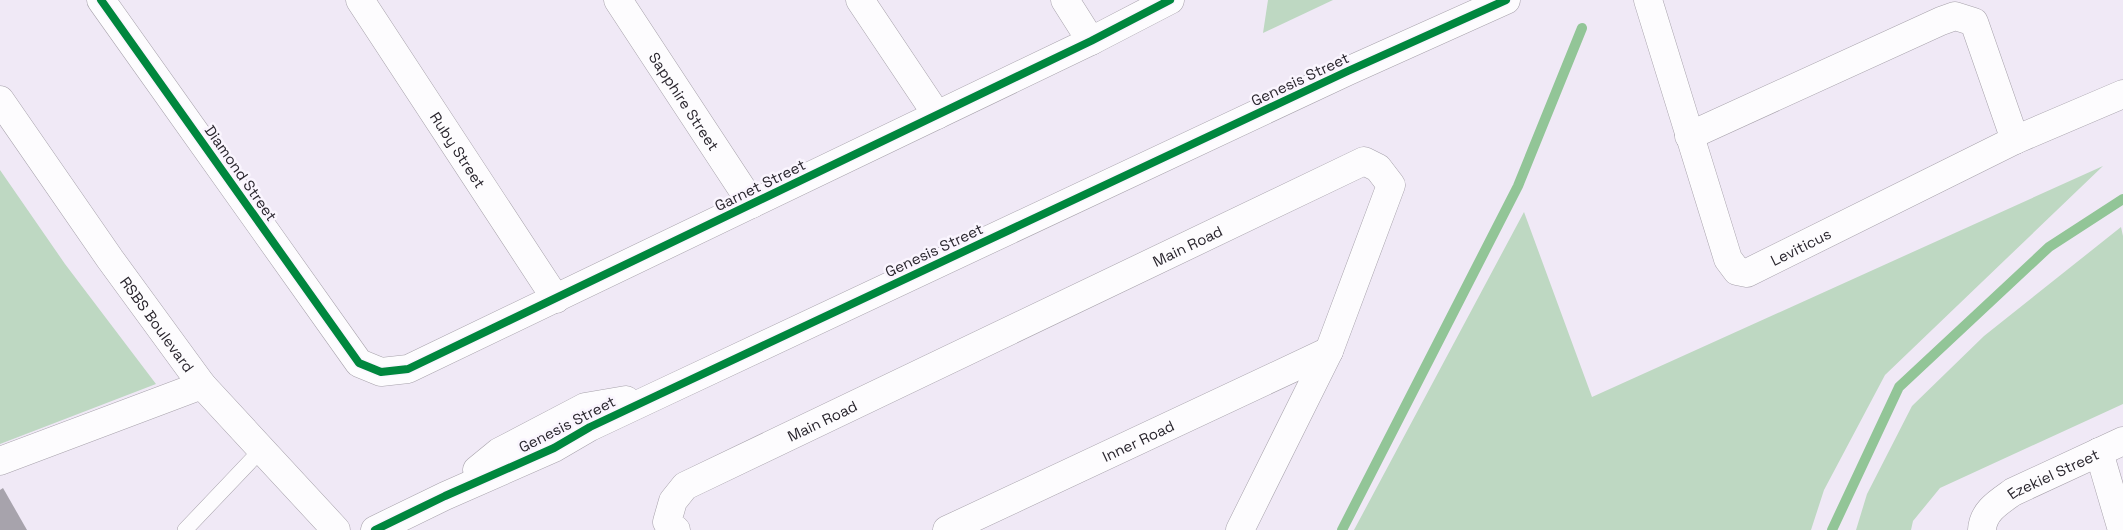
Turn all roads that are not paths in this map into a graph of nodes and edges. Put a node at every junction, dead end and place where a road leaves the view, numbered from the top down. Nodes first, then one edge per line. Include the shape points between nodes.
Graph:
1 (101, 0) edge
2 (360, 0) edge
3 (618, 0) edge
4 (860, 0) edge
5 (1065, 0) edge
6 (1170, 0) edge
7 (1506, 0) edge
8 (1648, 0) edge
9 (1091, 40) junction
10 (2123, 94) edge
11 (0, 100) edge
12 (937, 115) junction
13 (1689, 136) junction
14 (2015, 140) junction
15 (752, 204) junction
16 (556, 299) junction
17 (1329, 351) junction
18 (358, 362) joint
19 (202, 385) junction
20 (658, 395) junction
21 (2123, 441) edge
22 (261, 450) junction
23 (2099, 452) junction
24 (0, 461) edge
25 (445, 496) junction
26 (1984, 522) edge
27 (185, 530) edge
28 (336, 530) edge
29 (375, 530) edge
30 (676, 530) edge
31 (947, 530) edge
32 (1240, 530) edge
33 (2122, 530) edge

1 - 18 street, Diamond Street
2 - 16 street, Ruby Street
3 - 15 street, Sapphire Street
4 - 12 street
5 - 9 street
6 - 9 street, Garnet Street
7 - 20 street, Genesis Street
8 - 13 street, Leviticus
9 - 12 street, Garnet Street
10 - 14 street, Leviticus
11 - 19 street, RSBS Boulevard
12 - 15 street, Garnet Street
13 - 14 street via 1955,16 1974,22
13 - 14 street, Leviticus via 1728,259 1736,271 1747,273
15 - 16 street, Garnet Street
16 - 18 street, Garnet Street via 408,369 381,372
17 - 30 street, Main Road via 1391,185 1378,168 1364,161 685,486 673,501 667,522
17 - 31 street, Inner Road
17 - 32 street, Main Road
19 - 22 street, RSBS Boulevard
19 - 24 street
20 - 25 street, Genesis Street via 604,438 562,461 517,480
20 - 25 street, Genesis Street via 585,406 499,452
21 - 23 street, Ezekiel Street
22 - 27 lane
22 - 28 street, RSBS Boulevard
23 - 26 street, Ezekiel Street via 2013,492 1997,502
23 - 33 street
25 - 29 street, Genesis Street

